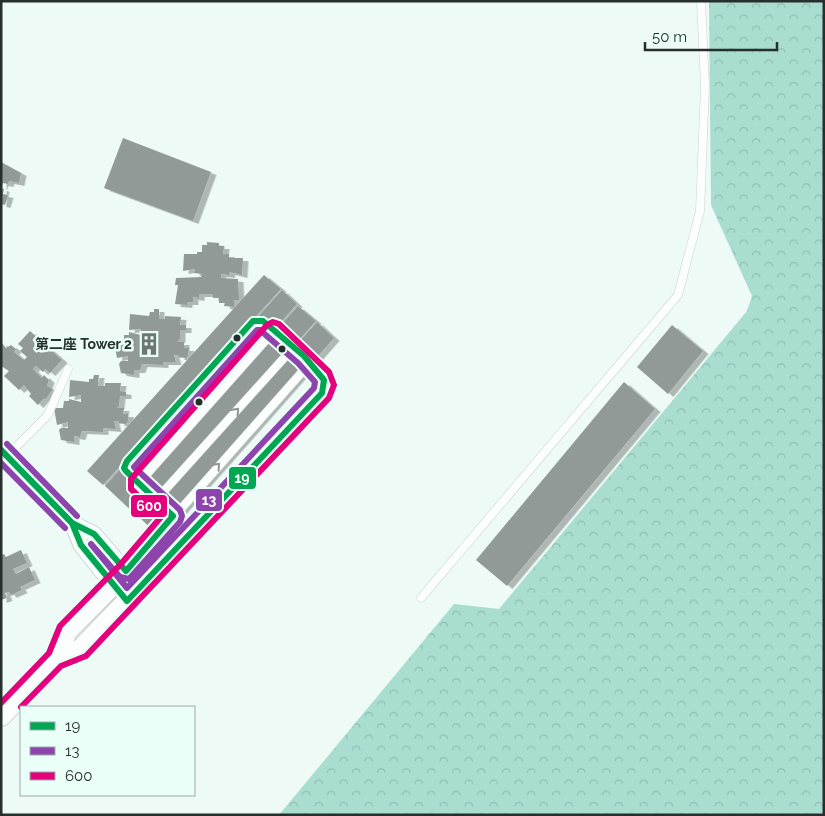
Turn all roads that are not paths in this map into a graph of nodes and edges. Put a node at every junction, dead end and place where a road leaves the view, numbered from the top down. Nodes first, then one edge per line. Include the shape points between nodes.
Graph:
1 (701, 1) edge
2 (274, 331) junction
3 (293, 348) junction
4 (310, 363) junction
5 (68, 369) dead end
6 (4, 453) edge
7 (138, 484) junction
8 (156, 500) junction
9 (173, 516) junction
10 (124, 571) junction
11 (141, 587) junction
12 (420, 598) dead end
13 (127, 601) junction
14 (56, 658) junction
15 (1, 716) edge

1 - 12 lane via 705,86 700,212 678,295
2 - 3 lane
2 - 7 lane
2 - 7 lane via 263,321 253,321 127,461 124,468
3 - 4 lane
8 -> 3 lane
9 -> 4 lane
4 - 11 lane via 324,379 322,393
5 - 6 lane via 48,415
6 - 10 street via 72,523 81,545
7 - 8 lane
8 - 9 lane
9 - 10 lane
10 - 11 street
10 - 13 street
10 - 14 street via 67,631
11 - 13 street
13 - 14 street via 80,650
14 - 15 street

